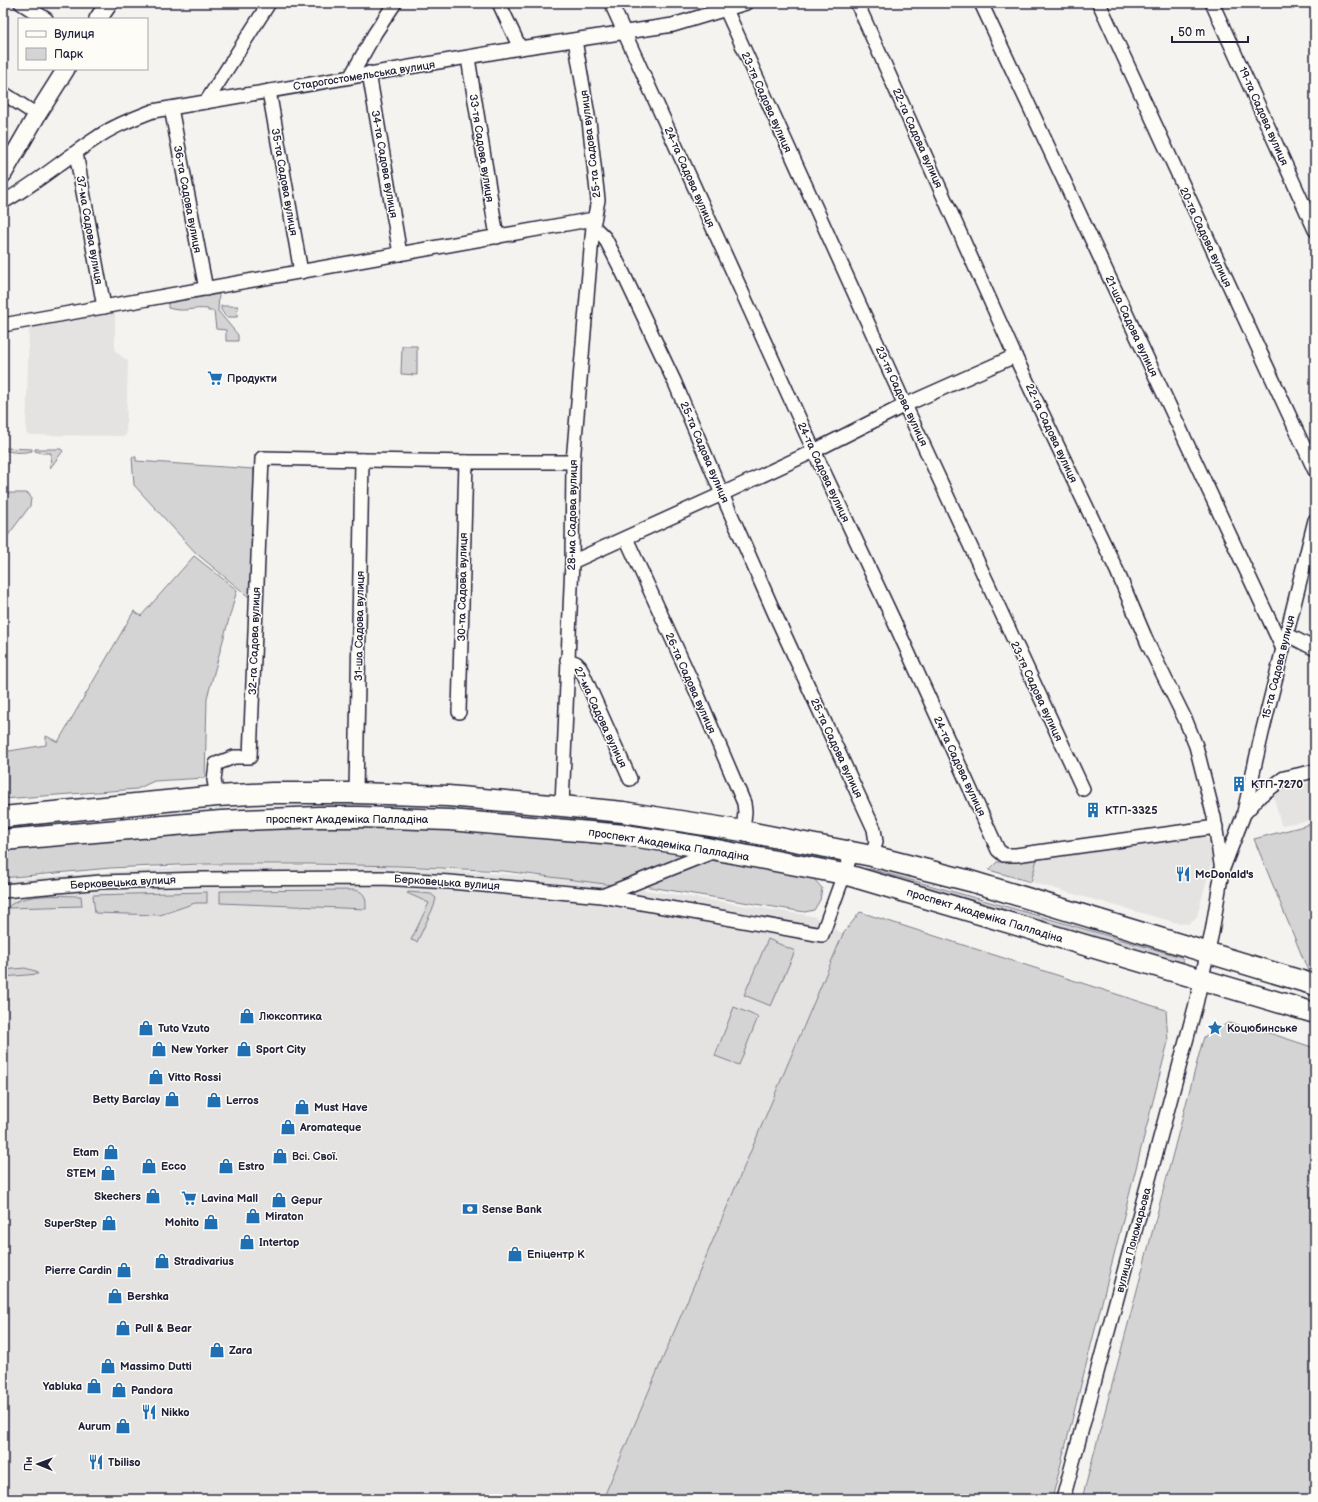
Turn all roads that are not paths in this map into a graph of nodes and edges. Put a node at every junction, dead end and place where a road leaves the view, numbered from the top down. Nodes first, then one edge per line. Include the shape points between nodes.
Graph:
1 (21, 3) edge
2 (109, 3) edge
3 (269, 3) edge
4 (395, 3) edge
5 (499, 3) edge
6 (611, 3) edge
7 (746, 3) edge
8 (857, 3) edge
9 (981, 3) edge
10 (1099, 3) edge
11 (1212, 3) edge
12 (724, 6) edge
13 (44, 18) edge
14 (99, 18) edge
15 (625, 33) junction
16 (575, 40) junction
17 (520, 48) junction
18 (468, 58) junction
19 (65, 70) edge
20 (369, 73) junction
21 (351, 76) junction
22 (269, 91) junction
23 (3, 93) edge
24 (206, 102) junction
25 (171, 108) junction
26 (37, 116) junction
27 (76, 153) junction
28 (3, 174) edge
29 (3, 202) edge
30 (593, 222) junction
31 (1315, 230) edge
32 (497, 237) junction
33 (400, 254) junction
34 (301, 272) junction
35 (206, 289) junction
36 (104, 307) junction
37 (3, 325) edge
38 (1015, 356) junction
39 (905, 405) junction
40 (814, 451) junction
41 (362, 460) junction
42 (466, 462) junction
43 (573, 462) junction
44 (1315, 471) edge
45 (722, 494) junction
46 (1315, 520) edge
47 (626, 538) junction
48 (1313, 540) edge
49 (572, 562) junction
50 (1286, 634) junction
51 (1283, 649) junction
52 (1315, 649) edge
53 (567, 660) junction
54 (459, 712) dead end
55 (1315, 771) edge
56 (630, 780) dead end
57 (1082, 789) dead end
58 (356, 793) junction
59 (217, 796) junction
60 (562, 806) junction
61 (1244, 814) junction
62 (3, 817) edge
63 (1216, 827) junction
64 (743, 831) junction
65 (3, 840) edge
66 (717, 850) junction
67 (852, 852) junction
68 (872, 856) junction
69 (1222, 871) junction
70 (844, 874) junction
71 (3, 891) edge
72 (602, 896) junction
73 (1207, 952) junction
74 (1201, 980) junction
75 (1315, 985) edge
76 (1315, 1013) edge
77 (1064, 1499) edge

1 - 13 street
2 - 14 main road
3 - 24 street
4 - 21 street
5 - 17 street
6 - 15 street, 24-та Садова вулиця
7 - 12 street, Старогостомельська вулиця
8 - 38 street, 22-га Садова вулиця
9 - 51 street, 21-ша Садова вулиця
10 - 44 street, 20-та Садова вулиця
11 - 31 street, 19-та Садова вулиця
12 - 15 street, Старогостомельська вулиця via 673,25
12 - 39 street, 23-тя Садова вулиця
15 - 16 street, Старогостомельська вулиця
15 - 40 street, 24-та Садова вулиця
16 - 17 street, Старогостомельська вулиця
16 - 30 street, 25-та Садова вулиця via 596,179 598,200
17 - 18 street, Старогостомельська вулиця
18 - 20 street, Старогостомельська вулиця
18 - 32 street, 33-тя Садова вулиця
19 - 26 main road
20 - 21 street, Старогостомельська вулиця
20 - 33 street, 34-та Садова вулиця
21 - 22 street, Старогостомельська вулиця
22 - 24 street, Старогостомельська вулиця
22 - 34 street, 35-та Садова вулиця
23 - 26 street
24 - 25 street, Старогостомельська вулиця
25 - 27 street, Старогостомельська вулиця via 154,111 121,123
25 - 35 street, 36-та Садова вулиця
26 - 28 main road
27 - 29 street, Старогостомельська вулиця
27 - 36 street, 37-ма Садова вулиця
30 - 32 street
30 - 43 street, 28-ма Садова вулиця
30 - 45 street, 25-та Садова вулиця via 605,238 627,280 676,383
32 - 33 street
33 - 34 street
34 - 35 street
35 - 36 street
36 - 37 street
38 - 39 street
38 - 63 street, 22-га Садова вулиця via 1186,721 1196,746
39 - 40 street
39 - 57 street, 23-тя Садова вулиця
40 - 45 street
40 - 63 street, 24-та Садова вулиця via 998,850 1004,855 1016,855
41 - 42 street
41 - 58 street, 31-ша Садова вулиця
41 - 59 street, 32-га Садова вулиця via 262,458 250,757 234,757 216,764 214,780
42 - 43 street
42 - 54 street, 30-та Садова вулиця
43 - 49 street, 28-ма Садова вулиця
45 - 47 street
45 - 68 street, 25-та Садова вулиця via 874,829 876,842
46 - 48 street, 15-та Садова вулиця
47 - 49 street
47 - 64 street, 26-та Садова вулиця via 744,803
48 - 50 street, 15-та Садова вулиця
49 - 53 street, 28-ма Садова вулиця
50 - 51 street, 15-та Садова вулиця
50 - 52 street
51 - 61 street, 15-та Садова вулиця
53 - 56 street, 27-ма Садова вулиця via 580,667
53 - 60 street, 28-ма Садова вулиця
55 - 61 street via 1284,778 1261,795
58 - 59 highway, проспект Академіка Палладіна
58 - 60 highway, проспект Академіка Палладіна via 448,796
59 - 62 highway, проспект Академіка Палладіна
60 - 64 highway, проспект Академіка Палладіна via 637,814
61 - 69 street
63 - 69 street, 22-га Садова вулиця
64 - 67 highway, проспект Академіка Палладіна
65 - 66 highway, проспект Академіка Палладіна via 221,821 359,817 449,820 564,829 625,835
66 - 70 highway, проспект Академіка Палладіна
66 - 72 street
67 - 68 highway, проспект Академіка Палладіна
67 - 70 street
68 - 73 highway, проспект Академіка Палладіна via 970,881
69 - 73 street, вулиця Пономарьова
70 - 72 street, Берковецька вулиця via 822,935
70 - 74 highway, проспект Академіка Палладіна
71 - 72 street, Берковецька вулиця via 109,882 374,878
73 - 74 street, вулиця Пономарьова
73 - 75 highway, проспект Академіка Палладіна
74 - 76 highway, проспект Академіка Палладіна
74 - 77 street, вулиця Пономарьова

